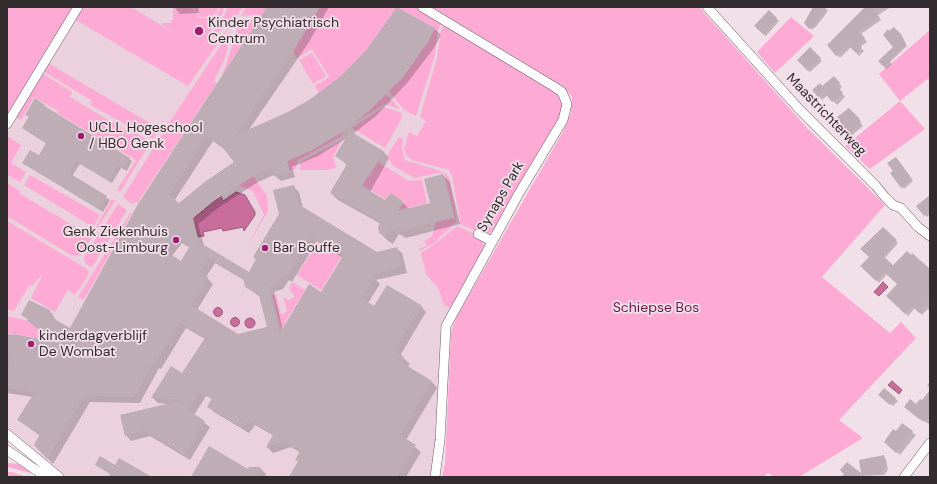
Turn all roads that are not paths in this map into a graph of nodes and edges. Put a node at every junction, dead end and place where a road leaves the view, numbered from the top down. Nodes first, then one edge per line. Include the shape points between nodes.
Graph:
1 (78, 7) edge
2 (422, 7) edge
3 (707, 7) edge
4 (7, 124) edge
5 (478, 234) dead end
6 (930, 236) edge
7 (492, 241) junction
8 (7, 434) edge
9 (930, 442) edge
10 (18, 443) junction
11 (8, 451) edge
12 (31, 453) junction
13 (18, 459) junction
14 (7, 461) edge
15 (46, 477) edge
16 (59, 477) edge
17 (435, 477) edge
18 (904, 477) edge

1 - 4 street
2 - 7 street, Synaps Park via 562,92 567,104 563,120
3 - 6 street, Maastrichterweg via 800,110 884,197 901,208
5 - 7 street
7 - 17 street, Synaps Park via 446,326 440,440
8 - 10 street
9 - 18 street
10 - 11 street
10 - 12 street
11 - 13 street
12 - 13 street
12 - 16 street
13 - 14 street
13 - 15 street

